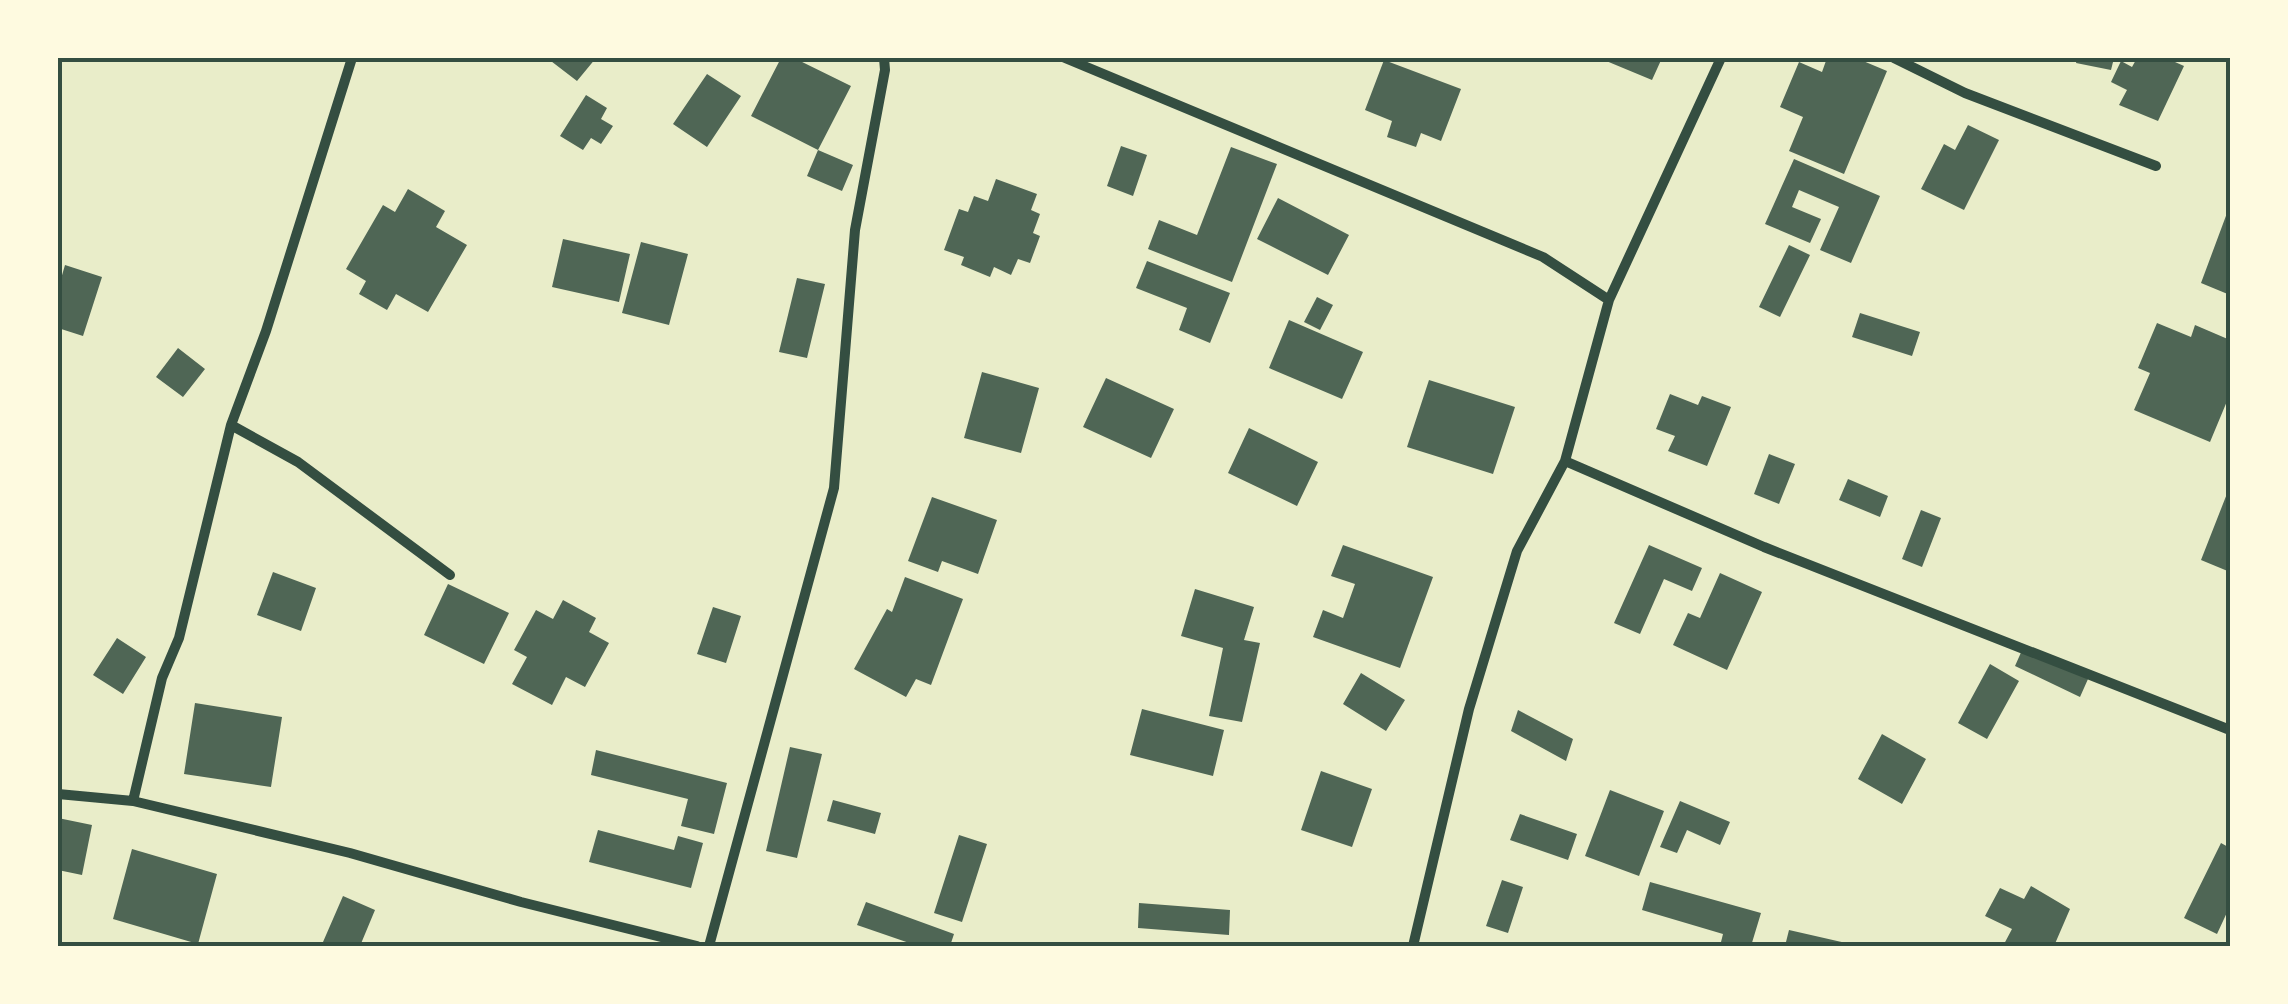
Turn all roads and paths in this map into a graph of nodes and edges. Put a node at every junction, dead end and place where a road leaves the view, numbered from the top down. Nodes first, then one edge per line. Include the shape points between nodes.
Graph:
1 (352, 58) edge
2 (884, 58) edge
3 (1065, 58) edge
4 (1721, 58) edge
5 (1894, 58) edge
6 (2156, 166) dead end
7 (1610, 300) junction
8 (231, 425) junction
9 (1565, 461) junction
10 (450, 575) dead end
11 (2230, 730) edge
12 (58, 794) edge
13 (133, 801) junction
14 (697, 946) edge
15 (709, 946) edge
16 (1413, 946) edge

1 - 8 street
2 - 15 street via 855,230 834,488
3 - 7 street via 1543,257
4 - 7 street
5 - 6 street via 1965,94
7 - 9 street
8 - 10 street via 324,480
8 - 13 street
9 - 11 street via 1764,547
9 - 16 street via 1517,551 1469,709
12 - 13 street
13 - 14 street

